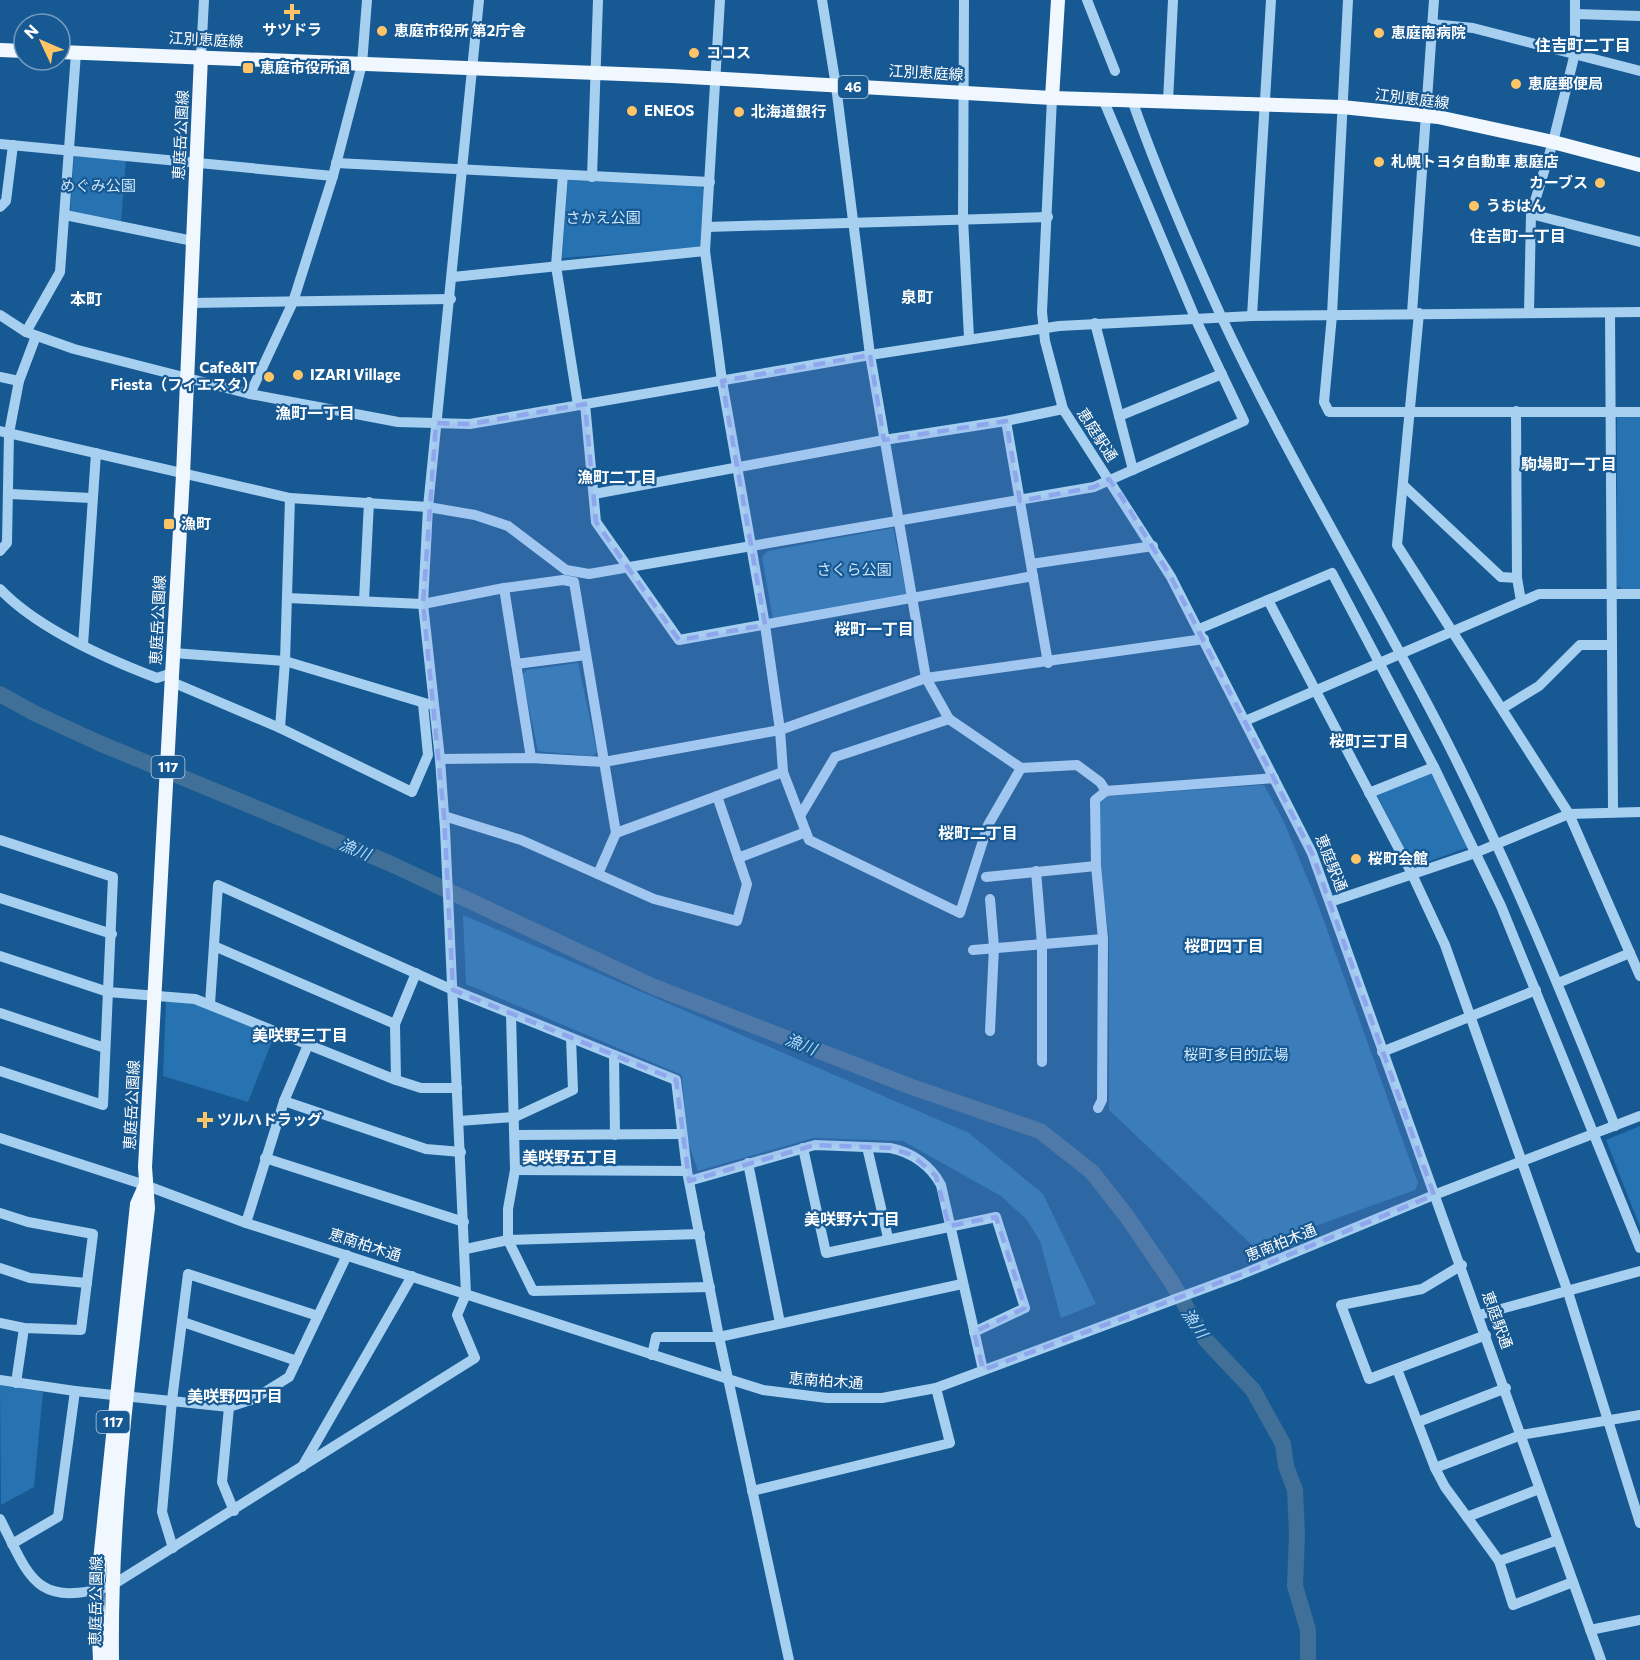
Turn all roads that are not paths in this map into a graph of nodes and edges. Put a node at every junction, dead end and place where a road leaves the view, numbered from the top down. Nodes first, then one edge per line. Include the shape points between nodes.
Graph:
1 (204, 0) edge
2 (367, 0) edge
3 (479, 0) edge
4 (598, 0) edge
5 (720, 0) edge
6 (822, 0) edge
7 (963, 0) edge
8 (1058, 0) edge
9 (1087, 0) edge
10 (1173, 0) edge
11 (1271, 0) edge
12 (1348, 0) edge
13 (1434, 0) edge
14 (1575, 0) edge
15 (1575, 14) junction
16 (1640, 16) edge
17 (1432, 24) junction
18 (72, 53) edge
19 (76, 53) junction
20 (1575, 53) junction
21 (201, 56) junction
22 (362, 64) junction
23 (472, 69) junction
24 (1115, 71) dead end
25 (1640, 71) edge
26 (597, 74) junction
27 (716, 80) junction
28 (836, 86) junction
29 (962, 92) junction
30 (1052, 98) junction
31 (1103, 99) junction
32 (1132, 100) junction
33 (1168, 102) junction
34 (1265, 106) junction
35 (1342, 108) junction
36 (1425, 115) junction
37 (1553, 142) junction
38 (0, 144) edge
39 (13, 145) junction
40 (68, 150) junction
41 (196, 163) junction
42 (336, 163) junction
43 (1640, 165) edge
44 (463, 169) junction
45 (563, 175) junction
46 (333, 176) junction
47 (592, 177) junction
48 (710, 182) junction
49 (0, 207) edge
50 (1531, 214) junction
51 (65, 215) junction
52 (1048, 217) junction
53 (963, 218) junction
54 (852, 222) junction
55 (707, 227) junction
56 (193, 241) junction
57 (1640, 242) edge
58 (705, 251) junction
59 (556, 266) junction
60 (453, 277) junction
61 (451, 299) junction
62 (293, 302) junction
63 (190, 303) junction
64 (1640, 312) edge
65 (1415, 313) junction
66 (1529, 313) junction
67 (1610, 313) junction
68 (0, 315) edge
69 (1332, 315) junction
70 (1252, 316) junction
71 (1222, 317) junction
72 (1196, 320) junction
73 (1095, 324) junction
74 (1042, 329) junction
75 (31, 334) junction
76 (969, 338) junction
77 (870, 355) junction
78 (1222, 374) junction
79 (0, 376) edge
80 (186, 378) junction
81 (19, 381) junction
82 (722, 381) junction
83 (250, 394) junction
84 (581, 405) junction
85 (1063, 409) junction
86 (1516, 411) junction
87 (1611, 412) junction
88 (1640, 412) edge
89 (1411, 413) junction
90 (1119, 416) junction
91 (1006, 421) junction
92 (436, 423) junction
93 (5, 432) edge
94 (884, 440) junction
95 (96, 453) junction
96 (738, 468) junction
97 (1133, 470) junction
98 (183, 475) junction
99 (1109, 479) junction
100 (1403, 485) junction
101 (10, 494) junction
102 (594, 494) junction
103 (91, 498) junction
104 (290, 498) junction
105 (1020, 501) junction
106 (369, 502) junction
107 (428, 507) junction
108 (900, 521) junction
109 (1153, 546) junction
110 (752, 547) junction
111 (0, 550) edge
112 (1031, 564) junction
113 (629, 569) junction
114 (1033, 576) junction
115 (1517, 579) junction
116 (0, 588) edge
117 (504, 588) junction
118 (1613, 594) junction
119 (1640, 594) edge
120 (911, 597) junction
121 (287, 598) junction
122 (1268, 600) junction
123 (364, 601) junction
124 (1521, 601) junction
125 (423, 604) junction
126 (765, 625) junction
127 (1199, 629) junction
128 (1452, 631) junction
129 (1204, 639) junction
130 (82, 645) junction
131 (1612, 645) junction
132 (173, 653) junction
133 (1400, 654) junction
134 (586, 655) junction
135 (285, 661) junction
136 (1048, 663) junction
137 (516, 664) junction
138 (1379, 664) junction
139 (172, 677) junction
140 (926, 678) junction
141 (1316, 691) junction
142 (429, 704) junction
143 (1503, 708) junction
144 (949, 719) junction
145 (1245, 721) junction
146 (280, 728) junction
147 (780, 730) junction
148 (531, 758) junction
149 (440, 759) junction
150 (604, 762) junction
151 (1434, 767) junction
152 (1021, 768) junction
153 (783, 772) junction
154 (1274, 778) junction
155 (1106, 791) junction
156 (1369, 793) junction
157 (717, 796) junction
158 (1613, 812) junction
159 (1640, 812) edge
160 (1569, 814) junction
161 (444, 816) junction
162 (800, 816) junction
163 (806, 832) junction
164 (616, 833) junction
165 (0, 840) edge
166 (1498, 844) junction
167 (1475, 853) junction
168 (738, 858) junction
169 (1096, 866) junction
170 (1036, 871) junction
171 (1411, 872) junction
172 (598, 874) junction
173 (986, 877) dead end
174 (0, 898) edge
175 (990, 899) dead end
176 (1330, 902) junction
177 (112, 934) junction
178 (1102, 939) junction
179 (1042, 944) junction
180 (214, 946) junction
181 (994, 947) junction
182 (973, 950) dead end
183 (1630, 953) junction
184 (0, 957) edge
185 (416, 974) junction
186 (1640, 976) edge
187 (1558, 983) junction
188 (453, 990) junction
189 (1536, 990) junction
190 (108, 992) junction
191 (154, 995) junction
192 (210, 1004) junction
193 (0, 1013) edge
194 (511, 1014) junction
195 (1470, 1018) junction
196 (395, 1024) junction
197 (990, 1031) dead end
198 (571, 1038) junction
199 (308, 1045) junction
200 (105, 1048) junction
201 (1382, 1052) junction
202 (614, 1055) junction
203 (1042, 1062) dead end
204 (0, 1071) edge
205 (396, 1080) junction
206 (457, 1088) junction
207 (284, 1101) junction
208 (1098, 1108) dead end
209 (1640, 1116) edge
210 (515, 1117) junction
211 (459, 1121) junction
212 (1616, 1126) junction
213 (1595, 1133) junction
214 (680, 1134) junction
215 (516, 1135) junction
216 (615, 1135) junction
217 (0, 1138) edge
218 (867, 1147) junction
219 (803, 1148) junction
220 (461, 1152) junction
221 (266, 1158) junction
222 (1521, 1162) junction
223 (748, 1163) junction
224 (515, 1170) junction
225 (688, 1176) junction
226 (145, 1185) junction
227 (1434, 1196) junction
228 (0, 1212) edge
229 (464, 1222) junction
230 (246, 1223) junction
231 (949, 1226) junction
232 (700, 1234) junction
233 (888, 1238) junction
234 (508, 1240) junction
235 (1640, 1248) edge
236 (466, 1249) junction
237 (346, 1255) junction
238 (1461, 1265) junction
239 (0, 1268) edge
240 (1640, 1271) edge
241 (412, 1276) junction
242 (87, 1283) junction
243 (962, 1284) junction
244 (710, 1287) junction
245 (1568, 1292) junction
246 (466, 1294) junction
247 (1479, 1315) junction
248 (318, 1316) junction
249 (183, 1322) junction
250 (0, 1323) edge
251 (780, 1323) junction
252 (24, 1328) junction
253 (974, 1332) junction
254 (1486, 1335) junction
255 (719, 1337) junction
256 (652, 1355) junction
257 (297, 1361) junction
258 (983, 1370) junction
259 (1398, 1370) junction
260 (728, 1379) junction
261 (0, 1380) edge
262 (16, 1383) junction
263 (936, 1388) junction
264 (1506, 1388) junction
265 (75, 1391) junction
266 (121, 1395) junction
267 (172, 1400) junction
268 (229, 1407) junction
269 (1640, 1415) edge
270 (1418, 1422) junction
271 (1608, 1422) junction
272 (1521, 1435) junction
273 (1435, 1468) junction
274 (300, 1469) junction
275 (1539, 1489) junction
276 (752, 1491) junction
277 (234, 1511) junction
278 (1467, 1517) junction
279 (0, 1520) edge
280 (1640, 1523) edge
281 (1558, 1540) junction
282 (12, 1544) junction
283 (173, 1548) junction
284 (1498, 1561) junction
285 (1573, 1582) junction
286 (111, 1586) junction
287 (97, 1590) junction
288 (1640, 1620) edge
289 (1590, 1630) junction
290 (100, 1660) edge
291 (112, 1660) edge
292 (789, 1660) edge
293 (1601, 1660) edge

1 - 21 street
2 - 22 street
3 - 23 street
4 - 26 street
5 - 27 street
6 - 28 street
7 - 29 street
8 - 30 main road
9 - 24 street
10 - 33 street
11 - 34 street
12 - 35 street
13 - 17 street
14 - 15 street
15 - 16 street
15 - 20 street
17 - 20 street via 1473,28
17 - 36 street
18 - 19 main road, 江別恵庭線 / 46
19 - 21 main road, 江別恵庭線 / 46
19 - 40 street
20 - 25 street
20 - 37 street
21 - 22 main road, 江別恵庭線 / 46
21 - 41 main road, 恵庭岳公園線 / 117
22 - 23 main road, 江別恵庭線 / 46
22 - 42 street
23 - 26 main road, 江別恵庭線 / 46
23 - 44 street
26 - 27 main road, 江別恵庭線 / 46
26 - 47 street
27 - 28 main road, 江別恵庭線 / 46
27 - 48 street
28 - 29 main road, 江別恵庭線 / 46
28 - 54 street
29 - 30 main road, 江別恵庭線 / 46
29 - 53 street
30 - 31 main road, 江別恵庭線 / 46
30 - 52 street, 恵庭駅通
31 - 32 main road, 江別恵庭線 / 46
31 - 72 street
32 - 33 main road, 江別恵庭線 / 46
32 - 71 street via 1158,172
33 - 34 main road, 江別恵庭線 / 46
34 - 35 main road, 江別恵庭線 / 46
34 - 70 street
35 - 36 main road, 江別恵庭線 / 46
35 - 69 street
36 - 37 main road, 江別恵庭線 / 46
36 - 65 street
37 - 43 main road, 江別恵庭線 / 46
37 - 50 street
38 - 39 street
39 - 40 street
39 - 49 street via 6,201
40 - 41 street
40 - 51 street
41 - 46 street
41 - 56 main road, 恵庭岳公園線 / 117
42 - 44 street
42 - 46 street
44 - 45 street
44 - 60 street
45 - 47 street
45 - 59 street
46 - 62 street
47 - 48 street
48 - 55 street
50 - 57 street
50 - 66 street
51 - 56 street
51 - 75 street via 60,272
52 - 53 street
52 - 74 street, 恵庭駅通
53 - 54 street
53 - 76 street
54 - 55 street
54 - 77 street
55 - 58 street
56 - 63 main road, 恵庭岳公園線 / 117
58 - 59 street
58 - 82 street
59 - 60 street
59 - 84 street
60 - 61 street
61 - 62 street
61 - 92 street
62 - 63 street
62 - 83 street
63 - 80 main road, 恵庭岳公園線 / 117
64 - 67 street
65 - 66 street
65 - 69 street
65 - 89 street
66 - 67 street
67 - 87 street
68 - 75 street
69 - 70 street
69 - 89 street via 1324,402 1329,412
70 - 71 street
71 - 72 street
71 - 133 street
72 - 73 street
72 - 78 street
73 - 74 street
73 - 90 street
74 - 76 street
74 - 85 street, 恵庭駅通
75 - 80 street via 93,355
75 - 81 street
76 - 77 street
77 - 82 street
77 - 94 street
78 - 90 street
78 - 97 street via 1244,421
79 - 81 street
80 - 83 street
80 - 98 main road, 恵庭岳公園線 / 117
81 - 93 street
82 - 84 street
82 - 96 street
83 - 92 street via 355,416
84 - 92 street via 470,424
84 - 102 street
85 - 91 street
85 - 99 street, 恵庭駅通
86 - 87 street
86 - 89 street
86 - 115 street
87 - 88 street
87 - 118 street
89 - 100 street
90 - 97 street
91 - 94 street
91 - 105 street
92 - 107 street
93 - 95 street
93 - 101 street
94 - 96 street
94 - 108 street
95 - 98 street
95 - 103 street
96 - 102 street
96 - 110 street
97 - 99 street
98 - 104 street
98 - 132 main road, 恵庭岳公園線 / 117
99 - 105 street via 1094,487
99 - 109 street, 恵庭駅通
100 - 115 street via 1501,577
100 - 128 street via 1396,545
101 - 103 street
101 - 111 street via 7,543
102 - 113 street via 596,522
103 - 130 street
104 - 106 street
104 - 121 street
105 - 108 street
105 - 112 street
106 - 107 street
106 - 123 street
107 - 113 street via 475,515 508,526 577,574
107 - 125 street
108 - 110 street
108 - 120 street
109 - 112 street
109 - 127 street, 恵庭駅通
110 - 113 street
110 - 126 street
112 - 114 street
113 - 126 street via 679,640
114 - 120 street
114 - 136 street
115 - 124 street
116 - 130 street via 22,608
117 - 125 street
117 - 134 street via 574,582
117 - 137 street
118 - 119 street
118 - 124 street via 1539,594
118 - 131 street
120 - 126 street
120 - 140 street
121 - 123 street
121 - 135 street
122 - 127 street
122 - 138 street via 1332,573
122 - 141 street
123 - 125 street
124 - 128 street
125 - 142 street
126 - 147 street
127 - 129 street, 恵庭駅通
128 - 133 street
128 - 143 street
129 - 136 street
129 - 145 street, 恵庭駅通
130 - 139 street via 157,678
131 - 143 street via 1580,645 1539,686
131 - 158 street
132 - 135 street
132 - 139 main road, 恵庭岳公園線 / 117
133 - 138 street
133 - 166 street
134 - 137 street
134 - 150 street
135 - 142 street
135 - 146 street
136 - 140 street
137 - 148 street
138 - 141 street
138 - 151 street
139 - 146 street
139 - 191 main road, 恵庭岳公園線 / 117
140 - 144 street
140 - 147 street
141 - 145 street
141 - 156 street
142 - 146 street via 428,755 412,792
142 - 149 street
143 - 160 street
144 - 152 street
144 - 162 street via 835,757
145 - 154 street, 恵庭駅通
147 - 150 street
147 - 153 street
148 - 149 street
148 - 150 street
149 - 161 street
150 - 164 street
151 - 156 street
151 - 167 street
152 - 155 street via 1077,765
152 - 163 street via 988,825 960,913 809,840
153 - 157 street
153 - 162 street
154 - 155 street
154 - 176 street, 恵庭駅通 via 1312,853
155 - 169 street via 1095,800
156 - 171 street
157 - 164 street
157 - 168 street
158 - 159 street
158 - 160 street
160 - 166 street
160 - 183 street
161 - 172 street via 521,840
161 - 188 street
162 - 163 street
163 - 168 street
164 - 172 street
165 - 177 street via 113,877
166 - 167 street
166 - 187 street
167 - 171 street
167 - 189 street
168 - 172 street via 747,884 737,921 654,899
169 - 170 street
169 - 178 street
170 - 173 street
170 - 179 street
171 - 176 street
171 - 195 street via 1445,945
174 - 177 street
175 - 181 street
176 - 201 street, 恵庭駅通
177 - 190 street
178 - 179 street
178 - 208 street via 1102,1100
179 - 181 street
179 - 203 street
180 - 185 street via 218,885
180 - 192 street
180 - 196 street
181 - 182 street
181 - 197 street
183 - 186 street
183 - 187 street
184 - 190 street
185 - 188 street
185 - 196 street
187 - 212 street
188 - 194 street
188 - 206 street
189 - 195 street
189 - 213 street
190 - 191 street
190 - 200 street
191 - 192 street
191 - 226 main road, 恵庭岳公園線 / 117
192 - 199 street
193 - 200 street
194 - 198 street
194 - 210 street
195 - 201 street
195 - 222 street
196 - 205 street
198 - 202 street
198 - 210 street via 573,1090
199 - 205 street
199 - 207 street
200 - 204 street via 104,1105
201 - 227 street, 恵庭駅通
202 - 214 street via 676,1080
202 - 216 street
205 - 206 street via 421,1088
206 - 211 street
207 - 220 street via 426,1149
207 - 221 street
209 - 212 street, 恵南柏木通
210 - 211 street
210 - 215 street
211 - 220 street
212 - 213 street, 恵南柏木通
213 - 222 street, 恵南柏木通
213 - 235 street
214 - 216 street
214 - 225 street
215 - 216 street
215 - 224 street
217 - 226 street, 恵南柏木通
218 - 219 street
218 - 231 street via 902,1150 928,1167 941,1185
218 - 233 street
219 - 223 street
219 - 233 street via 826,1253
220 - 229 street
221 - 229 street
221 - 230 street
222 - 227 street, 恵南柏木通
222 - 245 street
223 - 225 street
223 - 251 street
224 - 225 street
224 - 234 street via 508,1209
225 - 232 street
226 - 230 street, 恵南柏木通
226 - 266 main road, 恵庭岳公園線 / 117 via 137,1204
227 - 238 street, 恵庭駅通
227 - 258 street, 恵南柏木通 via 1240,1275
228 - 242 street via 28,1222 93,1234
229 - 236 street
230 - 237 street, 恵南柏木通
231 - 233 street
231 - 243 street
231 - 253 street via 996,1217 1025,1308
232 - 234 street
232 - 244 street
234 - 236 street
234 - 244 street via 533,1291
236 - 246 street
237 - 241 street, 恵南柏木通
237 - 248 street
238 - 247 street, 恵庭駅通
238 - 259 street via 1422,1289 1341,1305 1369,1378
239 - 242 street via 30,1278
240 - 245 street
241 - 246 street, 恵南柏木通
241 - 274 street
242 - 252 street via 81,1330
243 - 251 street
243 - 253 street
244 - 255 street
245 - 247 street
245 - 271 street
246 - 256 street, 恵南柏木通
246 - 274 street via 457,1315 475,1358
247 - 254 street, 恵庭駅通
248 - 249 street via 188,1274
248 - 257 street
249 - 257 street
249 - 267 street
250 - 252 street
251 - 255 street
252 - 262 street
253 - 258 street
254 - 259 street
254 - 264 street, 恵庭駅通
255 - 256 street via 656,1337
255 - 260 street
256 - 260 street, 恵南柏木通
257 - 268 street via 289,1377 277,1386
258 - 263 street, 恵南柏木通
259 - 270 street
260 - 263 street, 恵南柏木通 via 763,1390 827,1398 882,1398
260 - 276 street
261 - 262 street
262 - 265 street
263 - 276 street via 950,1443
264 - 270 street
264 - 272 street, 恵庭駅通
265 - 266 street
265 - 282 street via 58,1517
266 - 267 street
266 - 286 main road, 恵庭岳公園線 / 117
266 - 287 main road, 恵庭岳公園線 / 117
267 - 268 street
267 - 283 street via 162,1512
268 - 277 street via 222,1482
269 - 271 street
270 - 273 street
271 - 272 street
271 - 280 street
272 - 273 street
272 - 275 street, 恵庭駅通
273 - 278 street
274 - 277 street
275 - 278 street
275 - 281 street, 恵庭駅通
276 - 292 street
277 - 283 street
278 - 284 street
279 - 282 street
281 - 284 street
281 - 285 street, 恵庭駅通
282 - 287 street via 25,1571 37,1584 59,1592
283 - 286 street
284 - 285 street via 1513,1605
285 - 289 street, 恵庭駅通
286 - 287 street
286 - 291 main road, 恵庭岳公園線 / 117
287 - 290 main road, 恵庭岳公園線 / 117
288 - 289 street
289 - 293 street, 恵庭駅通

